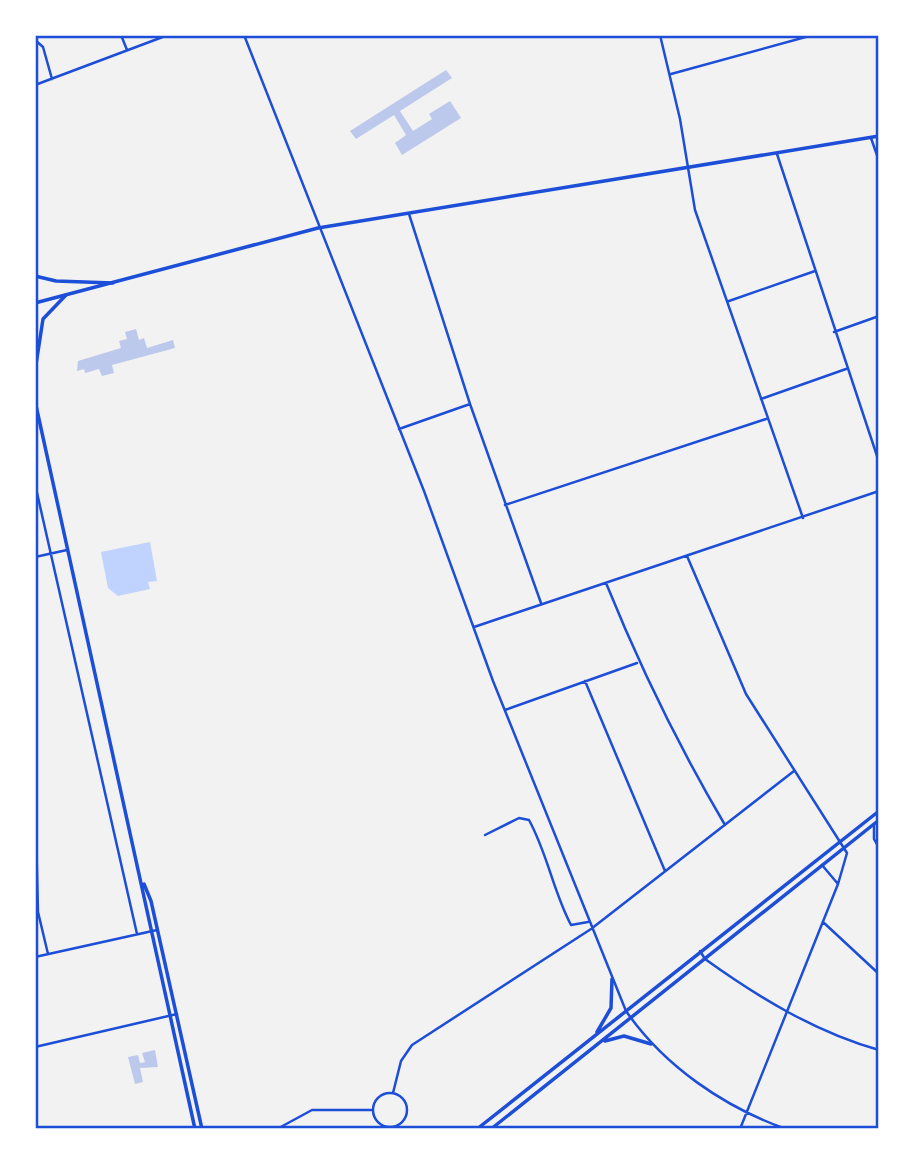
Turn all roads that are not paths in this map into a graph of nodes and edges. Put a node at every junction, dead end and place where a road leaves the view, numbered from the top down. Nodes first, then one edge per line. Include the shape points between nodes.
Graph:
1 (121, 35) edge
2 (168, 35) edge
3 (244, 35) edge
4 (660, 35) edge
5 (813, 35) edge
6 (35, 40) edge
7 (127, 50) junction
8 (670, 74) junction
9 (52, 79) junction
10 (35, 85) edge
11 (879, 136) edge
12 (871, 138) junction
13 (777, 154) junction
14 (879, 161) edge
15 (686, 169) junction
16 (409, 214) junction
17 (318, 228) junction
18 (815, 271) junction
19 (35, 276) edge
20 (113, 283) junction
21 (66, 295) junction
22 (729, 301) junction
23 (35, 303) edge
24 (879, 316) edge
25 (834, 332) junction
26 (846, 369) junction
27 (35, 371) edge
28 (761, 398) junction
29 (35, 401) edge
30 (470, 404) junction
31 (766, 419) junction
32 (399, 429) junction
33 (879, 462) edge
34 (35, 484) edge
35 (879, 491) edge
36 (505, 506) junction
37 (803, 517) junction
38 (67, 550) junction
39 (51, 554) junction
40 (687, 555) junction
41 (35, 557) edge
42 (606, 583) junction
43 (541, 603) junction
44 (474, 627) junction
45 (638, 662) junction
46 (585, 681) junction
47 (505, 710) junction
48 (794, 771) junction
49 (35, 790) edge
50 (879, 811) edge
51 (877, 822) edge
52 (726, 826) junction
53 (485, 835) dead end
54 (840, 841) junction
55 (844, 847) junction
56 (879, 848) edge
57 (822, 865) junction
58 (666, 871) junction
59 (143, 882) junction
60 (838, 884) junction
61 (588, 922) junction
62 (822, 922) junction
63 (157, 929) junction
64 (591, 929) junction
65 (150, 931) junction
66 (137, 934) junction
67 (700, 951) junction
68 (48, 954) junction
69 (35, 957) edge
70 (705, 958) junction
71 (879, 974) edge
72 (612, 979) junction
73 (626, 1011) junction
74 (786, 1012) junction
75 (177, 1014) junction
76 (170, 1016) junction
77 (631, 1018) junction
78 (594, 1037) junction
79 (600, 1042) junction
80 (651, 1044) junction
81 (35, 1047) edge
82 (879, 1050) edge
83 (393, 1093) junction
84 (373, 1110) junction
85 (747, 1113) junction
86 (399, 1124) junction
87 (195, 1129) edge
88 (202, 1129) edge
89 (277, 1129) edge
90 (403, 1129) edge
91 (477, 1129) edge
92 (491, 1129) edge
93 (740, 1129) edge
94 (786, 1129) edge

1 - 7 street
2 - 7 street
3 - 17 street
4 - 8 street
5 - 8 street
6 - 9 street via 43,47
7 - 9 street
8 - 15 street
9 - 10 street
11 - 12 main road
12 - 13 main road
12 - 14 street
13 - 15 main road
13 - 18 street
15 - 16 main road
15 - 22 street via 695,210
16 - 17 main road
16 - 30 street
17 - 20 main road
17 - 32 street
18 - 22 street
18 - 25 street
19 - 20 main road
20 - 21 main road
21 - 23 main road
21 - 27 main road via 43,319
22 - 28 street
24 - 25 street
25 - 26 street
26 - 28 street
26 - 33 street
28 - 31 street
29 - 38 main road
30 - 32 street
30 - 36 street
31 - 36 street
31 - 37 street
32 - 44 street
34 - 39 street
35 - 37 street
36 - 43 street
37 - 40 street
38 - 39 street
38 - 59 main road
39 - 41 street
39 - 66 street
40 - 42 street
40 - 48 street via 746,694
42 - 43 street
42 - 45 street
43 - 44 street
44 - 47 street
45 - 46 street
45 - 52 street
46 - 47 street
46 - 58 street
47 - 61 street
48 - 52 street
48 - 54 street
49 - 68 street via 38,912
50 - 54 main road
51 - 55 main road
51 - 56 street via 874,839
52 - 58 street
53 - 61 street via 519,818 529,820 570,925
54 - 55 street
54 - 67 main road
55 - 57 main road
55 - 60 street via 846,858
57 - 60 street
57 - 70 main road
58 - 64 street
59 - 63 main road
59 - 65 main road
60 - 62 street
61 - 64 street
62 - 71 street
62 - 74 street
63 - 65 street
63 - 75 main road
64 - 72 street
64 - 83 street via 408,1048
65 - 66 street
65 - 76 main road
66 - 68 street
67 - 70 street
67 - 73 main road
68 - 69 street
70 - 74 street
70 - 77 main road
72 - 73 street
72 - 78 main road via 611,1008
73 - 77 street
73 - 78 main road
74 - 82 street
74 - 85 street
75 - 76 street
75 - 88 main road
76 - 81 street
76 - 87 main road
77 - 79 main road
77 - 80 street
78 - 91 main road
79 - 80 main road via 624,1036
79 - 92 main road
80 - 85 street
83 - 84 street via 377,1099
83 - 86 street via 407,1108
84 - 86 street via 383,1126
84 - 89 street via 312,1110
85 - 93 street
85 - 94 street
86 - 90 street

